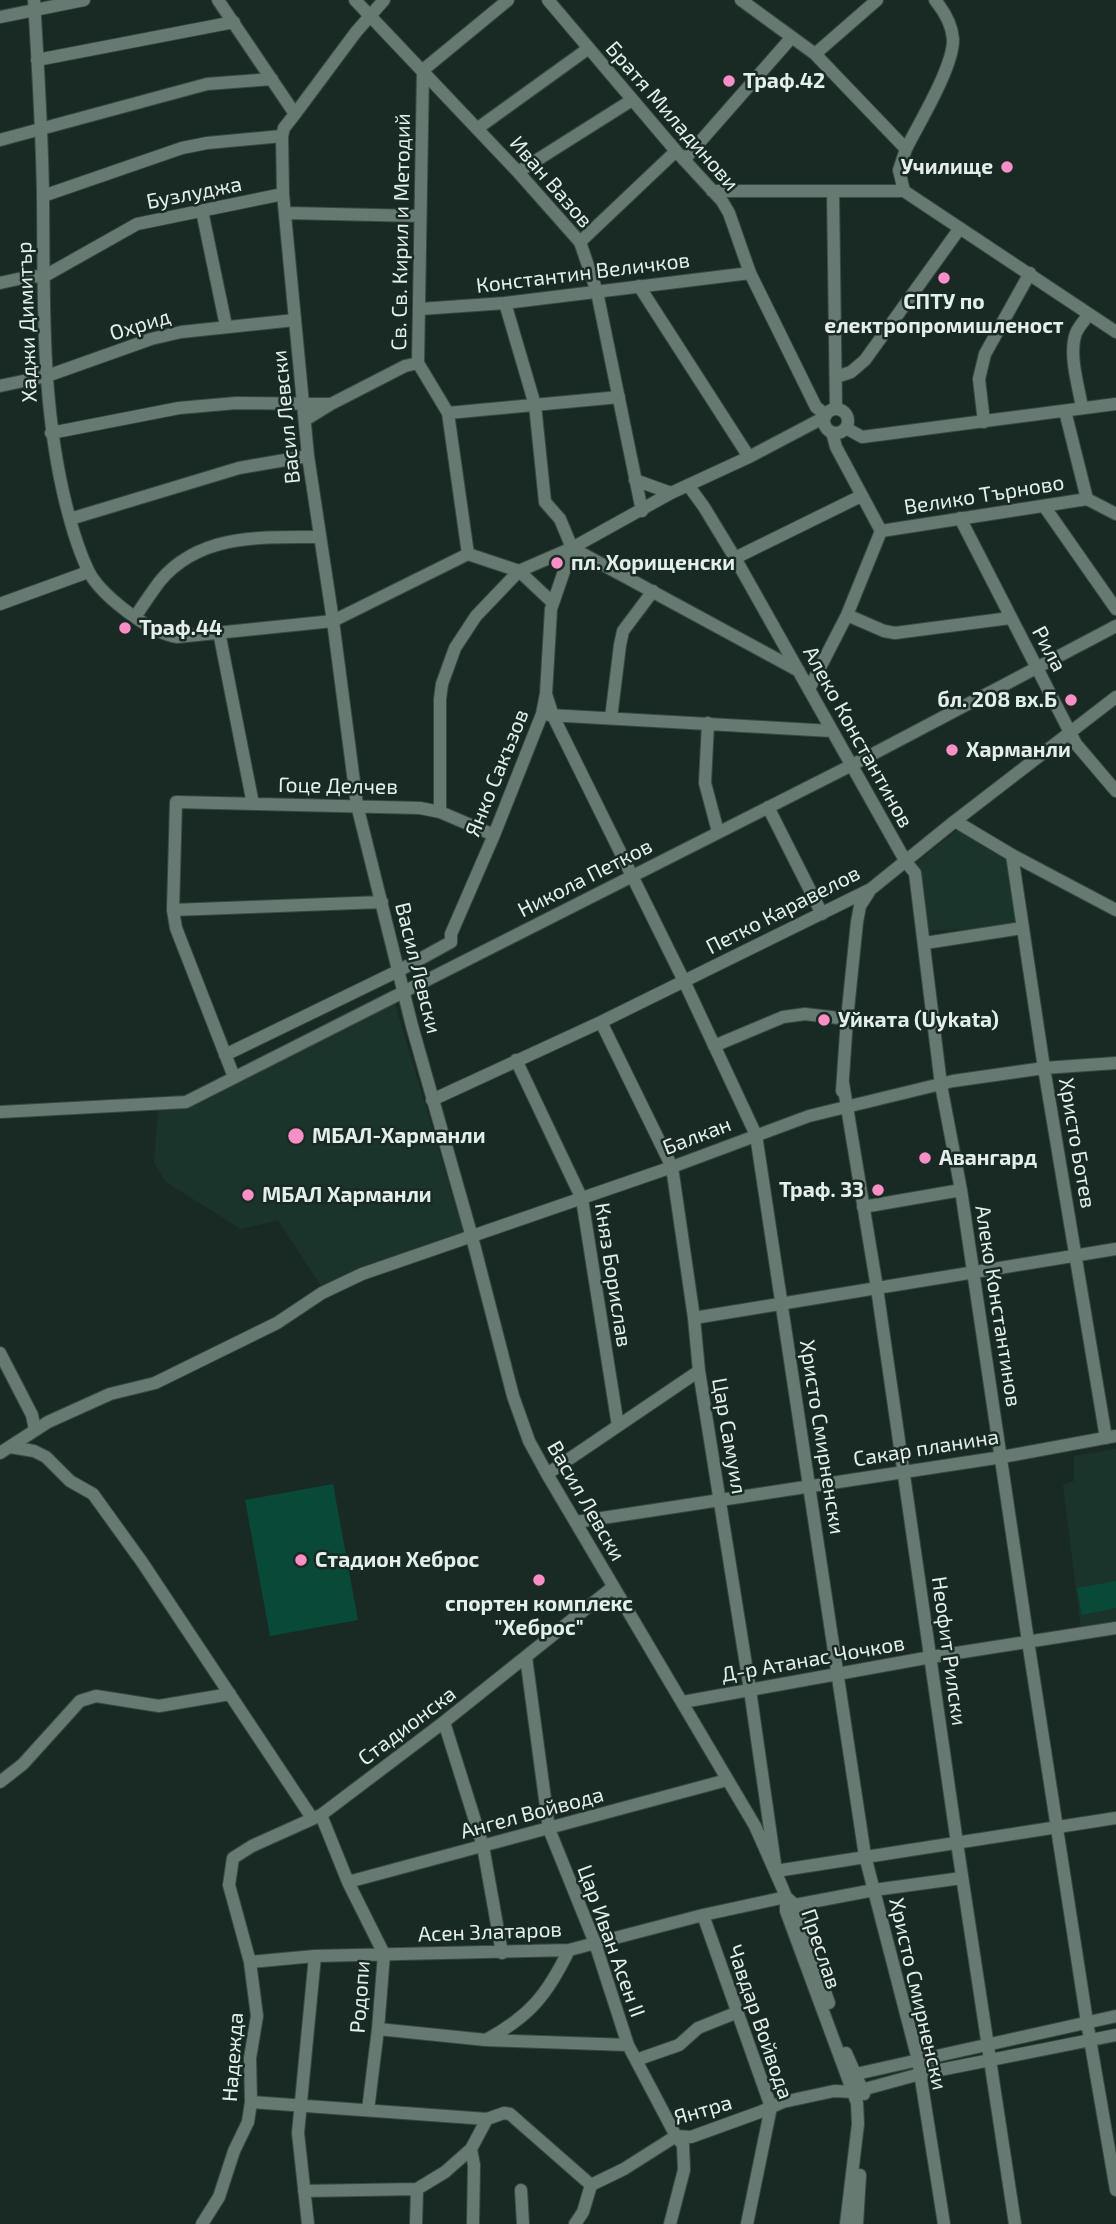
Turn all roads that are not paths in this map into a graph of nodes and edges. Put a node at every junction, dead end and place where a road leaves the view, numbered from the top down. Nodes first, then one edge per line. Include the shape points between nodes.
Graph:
1 (84, 0) edge
2 (218, 0) edge
3 (355, 0) edge
4 (384, 0) edge
5 (508, 0) edge
6 (548, 0) edge
7 (741, 0) edge
8 (877, 0) edge
9 (935, 0) edge
10 (34, 5) edge
11 (369, 16) junction
12 (0, 17) edge
13 (234, 22) junction
14 (792, 37) junction
15 (589, 48) junction
16 (815, 54) junction
17 (37, 60) junction
18 (423, 70) junction
19 (272, 79) junction
20 (632, 100) junction
21 (295, 114) junction
22 (478, 128) junction
23 (41, 130) junction
24 (282, 135) junction
25 (0, 140) edge
26 (906, 149) junction
27 (680, 156) junction
28 (519, 172) junction
29 (712, 191) junction
30 (904, 191) junction
31 (833, 192) junction
32 (284, 194) junction
33 (43, 196) junction
34 (202, 211) junction
35 (287, 213) junction
36 (420, 216) junction
37 (960, 228) junction
38 (580, 242) junction
39 (750, 273) junction
40 (1030, 273) junction
41 (43, 276) junction
42 (0, 283) edge
43 (639, 286) junction
44 (597, 292) junction
45 (505, 303) junction
46 (420, 309) junction
47 (1089, 314) junction
48 (295, 320) junction
49 (226, 326) junction
50 (1116, 332) edge
51 (418, 363) junction
52 (47, 376) junction
53 (836, 377) junction
54 (0, 386) edge
55 (619, 397) junction
56 (303, 403) junction
57 (331, 404) junction
58 (1116, 404) edge
59 (535, 405) junction
60 (1083, 408) junction
61 (1065, 411) junction
62 (448, 413) junction
63 (829, 414) junction
64 (305, 420) junction
65 (985, 422) junction
66 (846, 428) junction
67 (832, 432) junction
68 (51, 433) junction
69 (309, 456) junction
70 (749, 457) junction
71 (635, 480) junction
72 (688, 485) junction
73 (671, 494) junction
74 (861, 496) junction
75 (1087, 499) junction
76 (1044, 506) junction
77 (642, 511) junction
78 (1116, 514) edge
79 (960, 518) junction
80 (70, 519) junction
81 (881, 531) junction
82 (320, 537) junction
83 (572, 548) junction
84 (468, 554) junction
85 (735, 558) junction
86 (519, 571) junction
87 (88, 572) junction
88 (653, 592) junction
89 (553, 603) junction
90 (0, 604) edge
91 (1116, 608) edge
92 (847, 615) junction
93 (135, 617) junction
94 (1010, 618) junction
95 (333, 621) junction
96 (1116, 625) edge
97 (219, 632) junction
98 (1037, 666) junction
99 (799, 671) junction
100 (809, 689) junction
101 (546, 694) joint
102 (1116, 697) edge
103 (548, 715) junction
104 (611, 718) junction
105 (708, 723) junction
106 (832, 731) junction
107 (1070, 731) junction
108 (852, 765) junction
109 (1116, 791) edge
110 (253, 804) junction
111 (357, 805) junction
112 (768, 807) junction
113 (440, 812) junction
114 (955, 821) junction
115 (718, 832) junction
116 (494, 835) junction
117 (1012, 855) junction
118 (906, 862) junction
119 (633, 876) junction
120 (871, 889) junction
121 (382, 902) junction
122 (173, 910) junction
123 (1116, 910) edge
124 (822, 914) junction
125 (1022, 929) junction
126 (451, 942) junction
127 (925, 943) junction
128 (462, 963) junction
129 (400, 970) junction
130 (684, 981) junction
131 (405, 991) junction
132 (847, 1019) junction
133 (601, 1022) junction
134 (714, 1046) junction
135 (225, 1055) junction
136 (516, 1060) junction
137 (1116, 1063) edge
138 (1044, 1068) junction
139 (233, 1077) junction
140 (941, 1085) junction
141 (432, 1100) junction
142 (844, 1107) junction
143 (0, 1112) edge
144 (756, 1135) junction
145 (672, 1167) junction
146 (961, 1190) junction
147 (582, 1199) junction
148 (863, 1207) junction
149 (472, 1237) junction
150 (1116, 1249) edge
151 (1077, 1255) junction
152 (972, 1272) junction
153 (877, 1288) junction
154 (782, 1306) junction
155 (694, 1318) junction
156 (0, 1353) edge
157 (699, 1371) junction
158 (618, 1426) junction
159 (35, 1430) junction
160 (1111, 1437) edge
161 (5, 1450) edge
162 (1002, 1457) junction
163 (905, 1471) junction
164 (547, 1474) junction
165 (810, 1486) junction
166 (721, 1500) junction
167 (576, 1522) junction
168 (613, 1587) junction
169 (1116, 1628) edge
170 (1028, 1641) junction
171 (526, 1657) junction
172 (931, 1657) junction
173 (837, 1675) junction
174 (750, 1689) junction
175 (230, 1694) junction
176 (683, 1702) junction
177 (444, 1722) junction
178 (727, 1780) junction
179 (0, 1782) edge
180 (317, 1817) junction
181 (1116, 1818) edge
182 (1058, 1827) junction
183 (549, 1829) junction
184 (957, 1843) junction
185 (483, 1846) junction
186 (865, 1856) junction
187 (776, 1871) junction
188 (962, 1878) junction
189 (348, 1882) junction
190 (229, 1885) joint
191 (874, 1890) junction
192 (791, 1901) junction
193 (703, 1915) junction
194 (595, 1943) junction
195 (569, 1950) junction
196 (502, 1953) junction
197 (384, 1954) junction
198 (315, 1956) junction
199 (250, 1962) junction
200 (738, 2012) junction
201 (1116, 2016) edge
202 (1087, 2022) junction
203 (378, 2029) junction
204 (1116, 2035) edge
205 (485, 2040) junction
206 (1091, 2041) junction
207 (628, 2045) junction
208 (988, 2045) junction
209 (636, 2060) junction
210 (918, 2060) junction
211 (991, 2062) junction
212 (920, 2074) junction
213 (855, 2084) junction
214 (251, 2102) junction
215 (300, 2107) junction
216 (771, 2107) junction
217 (368, 2110) junction
218 (487, 2119) junction
219 (676, 2136) junction
220 (471, 2150) junction
221 (591, 2185) junction
222 (416, 2189) junction
223 (521, 2190) dead end
224 (1116, 2190) edge
225 (304, 2191) junction
226 (202, 2224) edge
227 (308, 2224) edge
228 (416, 2224) edge
229 (473, 2224) edge
230 (523, 2224) edge
231 (575, 2224) edge
232 (670, 2224) edge
233 (747, 2224) edge
234 (846, 2224) edge
235 (857, 2224) edge
236 (944, 2224) edge
237 (1015, 2224) edge

1 - 10 street
2 - 13 street
3 - 11 street, Иван Вазов
4 - 11 street
5 - 18 street
6 - 15 street, Братя Миладинови
7 - 14 street
8 - 16 street
9 - 26 street via 944,11 953,41 949,61
10 - 12 street
10 - 17 street, Хаджи Димитър
11 - 18 street, Иван Вазов
11 - 21 street
13 - 17 street
13 - 19 street
14 - 16 street
14 - 27 street
15 - 20 street, Братя Миладинови
15 - 22 street
16 - 26 street
17 - 23 street, Хаджи Димитър
18 - 22 street, Иван Вазов
18 - 36 street, Св. Св. Кирил и Методий
19 - 21 street
19 - 23 street via 207,84
20 - 27 street, Братя Миладинови
20 - 28 street
21 - 24 street
22 - 28 street, Иван Вазов
23 - 25 street
23 - 33 street, Хаджи Димитър
24 - 32 street, Васил Левски
24 - 33 street via 182,148
26 - 30 street via 899,170
27 - 29 street, Братя Миладинови
27 - 38 street
28 - 38 street, Иван Вазов
29 - 31 street
29 - 39 street, Братя Миладинови via 729,213
30 - 31 street
30 - 37 street
31 - 53 street
32 - 34 street, Бузлуджа
32 - 35 street, Васил Левски
33 - 41 street, Хаджи Димитър
34 - 41 street, Бузлуджа via 137,224
34 - 49 street
35 - 36 street
35 - 48 street, Васил Левски
36 - 46 street, Св. Св. Кирил и Методий
37 - 40 street
37 - 53 street via 865,360
38 - 44 street, Иван Вазов
39 - 43 street, Константин Величков
39 - 63 street, Братя Миладинови via 816,407
40 - 47 street
40 - 65 street via 985,354 979,379
41 - 42 street, Бузлуджа
41 - 52 street, Хаджи Димитър
43 - 44 street, Константин Величков
43 - 70 street
44 - 45 street, Константин Величков
44 - 55 street, Иван Вазов
45 - 46 street, Константин Величков
45 - 59 street
46 - 51 street, Св. Св. Кирил и Методий
47 - 50 street
47 - 60 street via 1074,341
48 - 49 street, Охрид
48 - 56 street, Васил Левски
49 - 52 street, Охрид via 151,339
51 - 57 street
51 - 62 street, Св. Св. Кирил и Методий
52 - 54 street, Охрид
52 - 68 street, Хаджи Димитър
53 - 63 street
55 - 59 street
55 - 71 street, Иван Вазов
56 - 57 street
56 - 64 street, Васил Левски
56 - 68 street via 178,408
57 - 64 street
58 - 60 street
59 - 62 street
59 - 83 street via 545,502 560,519
60 - 61 street
61 - 65 street
61 - 75 street
62 - 84 street, Св. Св. Кирил и Методий
63 - 66 street via 845,413
63 - 67 street via 825,425
63 - 70 street
64 - 69 street, Васил Левски
65 - 66 street via 862,437
66 - 67 street
67 - 74 street, Велико Търново
68 - 80 street, Хаджи Димитър
69 - 80 street via 239,468
69 - 82 street, Васил Левски
70 - 72 street
71 - 73 street
71 - 77 street, Иван Вазов
72 - 73 street
72 - 85 street, Алеко Константинов
73 - 77 street
74 - 81 street, Велико Търново
74 - 85 street
75 - 76 street, Велико Търново
75 - 78 street, Велико Търново
76 - 79 street, Велико Търново
76 - 91 street
77 - 83 street
79 - 81 street, Велико Търново
79 - 94 street, Рила
80 - 87 street, Хаджи Димитър
81 - 92 street
82 - 93 street via 249,537 195,553 160,581
82 - 95 street, Васил Левски
83 - 86 street
83 - 88 street
83 - 89 street, Янко Сакъзов
84 - 86 street
84 - 95 street
85 - 99 street, Алеко Константинов
86 - 89 street
86 - 113 street via 476,616 449,663 440,699
87 - 90 street
87 - 93 street, Хаджи Димитър
88 - 99 street
88 - 104 street via 623,631
89 - 101 street, Янко Сакъзов
92 - 94 street via 895,633
92 - 100 street
93 - 97 street, Хаджи Димитър via 164,635
94 - 98 street, Рила
95 - 97 street, Хаджи Димитър
95 - 111 street, Васил Левски
96 - 98 street, Никола Петков
97 - 110 street
98 - 107 street, Рила
98 - 108 street, Никола Петков
99 - 100 street, Алеко Константинов
100 - 106 street, Алеко Константинов
101 - 103 street, Христо Смирненски
102 - 107 street, Петко Каравелов
103 - 104 street
103 - 116 street, Янко Сакъзов
103 - 119 street, Христо Смирненски
104 - 105 street
105 - 106 street
105 - 115 street via 705,783
106 - 108 street, Алеко Константинов
107 - 109 street, Рила
107 - 114 street, Петко Каравелов
108 - 112 street, Никола Петков
108 - 118 street, Алеко Константинов
110 - 111 street, Гоце Делчев
110 - 122 street, Гоце Делчев via 176,802
111 - 113 street, Гоце Делчев
111 - 121 street, Васил Левски
112 - 115 street, Никола Петков
112 - 124 street
113 - 116 street, Гоце Делчев
114 - 117 street
114 - 118 street, Петко Каравелов
115 - 119 street, Никола Петков
116 - 126 street, Янко Сакъзов via 450,934
117 - 123 street
117 - 125 street, Христо Ботев
118 - 120 street, Петко Каравелов
118 - 127 street, Алеко Константинов via 915,873
119 - 128 street, Никола Петков
119 - 130 street, Христо Смирненски
120 - 124 street, Петко Каравелов
120 - 132 street, Неофит Рилски via 860,906
121 - 122 street
121 - 129 street, Васил Левски
122 - 135 street via 182,946
124 - 130 street, Петко Каравелов
125 - 127 street
125 - 138 street, Христо Ботев
126 - 128 street
126 - 129 street
127 - 140 street, Алеко Константинов
128 - 131 street, Никола Петков
129 - 131 street, Васил Левски
129 - 135 street
130 - 133 street, Петко Каравелов
130 - 134 street, Христо Смирненски
131 - 139 street, Никола Петков
131 - 141 street, Васил Левски
132 - 134 street via 805,1014 783,1017
132 - 142 street, Неофит Рилски
133 - 136 street, Петко Каравелов
133 - 145 street, Цар Самуил
134 - 144 street, Христо Смирненски
135 - 139 street
136 - 141 street, Петко Каравелов
136 - 147 street, Княз Борислав
137 - 138 street, Балкан
138 - 140 street, Балкан
138 - 151 street, Христо Ботев
139 - 143 street, Никола Петков via 186,1102
140 - 142 street, Балкан
140 - 146 street, Алеко Константинов
141 - 149 street, Васил Левски
142 - 144 street, Балкан
142 - 148 street, Неофит Рилски
144 - 145 street, Балкан
144 - 154 street, Христо Смирненски
145 - 147 street, Балкан
145 - 155 street, Цар Самуил
146 - 148 street
146 - 152 street, Алеко Константинов
147 - 149 street, Балкан
147 - 158 street, Княз Борислав
148 - 153 street, Неофит Рилски
149 - 159 street, Балкан via 362,1274 155,1383 110,1394
149 - 164 street, Васил Левски via 513,1396
150 - 151 street
151 - 152 street
151 - 160 street, Христо Ботев
152 - 153 street
152 - 162 street, Алеко Константинов
153 - 154 street
153 - 163 street, Неофит Рилски
154 - 155 street
154 - 165 street, Христо Смирненски
155 - 157 street, Цар Самуил
156 - 159 street
157 - 158 street
157 - 166 street, Цар Самуил
158 - 164 street
159 - 161 street, Балкан
160 - 162 street, Сакар планина
161 - 175 street, Родопи via 34,1451 93,1494
162 - 163 street, Сакар планина
162 - 170 street, Алеко Константинов
163 - 165 street, Сакар планина
163 - 172 street, Неофит Рилски
164 - 167 street, Васил Левски
165 - 166 street, Сакар планина
165 - 173 street, Христо Смирненски
166 - 167 street, Сакар планина
166 - 174 street, Цар Самуил
167 - 168 street, Васил Левски
168 - 171 street, Стадионска
168 - 176 street, Васил Левски
169 - 170 street, Д-р Атанас Чочков
170 - 172 street, Д-р Атанас Чочков
170 - 182 street, Алеко Константинов
171 - 177 street, Стадионска
171 - 183 street, Цар Иван Асен II
172 - 173 street, Д-р Атанас Чочков
172 - 184 street, Неофит Рилски
173 - 174 street, Д-р Атанас Чочков
173 - 186 street, Христо Смирненски
174 - 176 street, Д-р Атанас Чочков
174 - 187 street, Цар Самуил
175 - 179 street via 159,1706 86,1697
175 - 180 street, Родопи
176 - 178 street, Васил Левски
177 - 180 street, Стадионска
177 - 185 street
178 - 183 street, Ангел Войвода
178 - 187 street, Васил Левски
180 - 189 street, Родопи
180 - 190 street, Стадионска via 239,1852 230,1867
181 - 182 street
182 - 184 street
182 - 202 street, Алеко Константинов
183 - 185 street, Ангел Войвода
183 - 194 street, Цар Иван Асен II
184 - 186 street
184 - 188 street, Неофит Рилски
185 - 189 street, Ангел Войвода
185 - 196 street
186 - 187 street
186 - 191 street, Христо Смирненски
187 - 192 street, Васил Левски
188 - 191 street, Асен Златаров
188 - 208 street, Неофит Рилски
189 - 197 street, Родопи
190 - 199 street, Надежда
191 - 192 street, Асен Златаров
191 - 210 street, Христо Смирненски
192 - 193 street, Асен Златаров
192 - 213 street, Преслав via 786,1911
193 - 194 street, Асен Златаров
193 - 200 street, Чавдар Войвода
194 - 195 street, Асен Златаров
194 - 207 street, Цар Иван Асен II
195 - 196 street, Асен Златаров
195 - 205 street via 531,2010
196 - 197 street, Асен Златаров
197 - 198 street, Асен Златаров
197 - 203 street, Родопи
198 - 199 street, Асен Златаров
198 - 215 street
199 - 214 street, Надежда via 257,2016 250,2058
200 - 209 street via 698,2028 679,2045
200 - 216 street, Чавдар Войвода
201 - 202 street
202 - 206 street, Алеко Константинов
202 - 208 street
203 - 205 street
203 - 217 street, Родопи
204 - 206 street
205 - 207 street
206 - 211 street
206 - 224 street, Алеко Константинов
207 - 209 street, Цар Иван Асен II
208 - 210 street
208 - 211 street, Неофит Рилски
209 - 219 street, Цар Иван Асен II
210 - 212 street, Христо Смирненски
210 - 213 street
211 - 212 street
211 - 237 street, Неофит Рилски
212 - 213 street
212 - 236 street, Христо Смирненски
213 - 216 street, Янтра
213 - 234 street, Преслав via 859,2124
213 - 235 street, Преслав via 865,2103
214 - 215 street
214 - 226 street, Надежда via 248,2122 219,2197
215 - 217 street
215 - 225 street via 298,2152
216 - 219 street, Янтра via 691,2137
216 - 233 street, Чавдар Войвода
217 - 218 street
218 - 220 street
218 - 221 street via 504,2113 515,2118
219 - 221 street, Янтра
219 - 232 street, Цар Иван Асен II via 683,2145 684,2170
220 - 222 street
220 - 229 street
221 - 231 street
222 - 225 street
222 - 228 street
223 - 230 street
225 - 227 street

